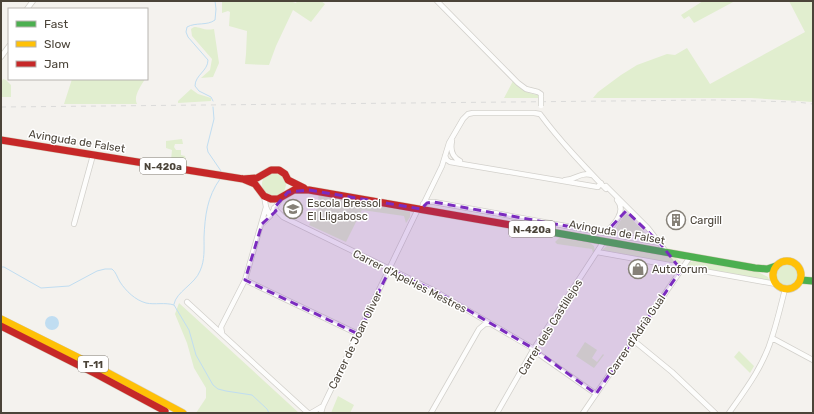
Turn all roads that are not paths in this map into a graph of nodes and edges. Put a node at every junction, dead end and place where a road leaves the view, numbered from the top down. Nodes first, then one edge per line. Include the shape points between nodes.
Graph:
1 (437, 1) edge
2 (8, 47) edge
3 (1, 57) edge
4 (542, 116) junction
5 (452, 139) junction
6 (1, 140) edge
7 (570, 150) junction
8 (93, 154) junction
9 (453, 155) junction
10 (445, 156) junction
11 (579, 162) junction
12 (466, 164) junction
13 (263, 174) junction
14 (578, 175) junction
15 (592, 175) junction
16 (243, 179) junction
17 (288, 180) junction
18 (557, 180) junction
19 (600, 183) junction
20 (309, 190) junction
21 (262, 192) junction
22 (283, 196) junction
23 (266, 207) junction
24 (421, 207) junction
25 (274, 208) junction
26 (620, 214) junction
27 (270, 216) junction
28 (283, 217) junction
29 (74, 224) dead end
30 (262, 224) junction
31 (605, 233) junction
32 (604, 241) junction
33 (660, 243) junction
34 (597, 252) junction
35 (667, 253) junction
36 (690, 257) junction
37 (776, 266) junction
38 (683, 267) junction
39 (755, 268) junction
40 (390, 269) junction
41 (801, 277) junction
42 (813, 278) edge
43 (245, 280) junction
44 (775, 281) junction
45 (813, 281) edge
46 (785, 289) junction
47 (187, 302) dead end
48 (478, 316) junction
49 (1, 319) edge
50 (492, 324) junction
51 (1, 326) edge
52 (479, 329) junction
53 (222, 333) junction
54 (358, 334) junction
55 (772, 338) junction
56 (633, 340) junction
57 (534, 350) junction
58 (813, 360) edge
59 (596, 394) junction
60 (323, 406) junction
61 (587, 407) junction
62 (170, 413) edge
63 (183, 413) edge
64 (310, 413) edge
65 (321, 413) edge
66 (432, 413) edge
67 (498, 413) edge
68 (583, 413) edge
69 (588, 413) edge
70 (715, 413) edge
71 (729, 413) edge

1 - 4 street, bridge via 518,83 541,94
2 - 3 street
4 - 5 street, Carrer de Joan Oliver via 534,113 469,114 463,119
4 - 7 street
5 - 9 street
5 - 10 street, Carrer de Joan Oliver
6 - 8 main road, Avinguda de Falset / N-420a
7 - 11 street
7 - 19 street
8 - 16 main road, Avinguda de Falset / N-420a
8 - 29 street
9 - 10 street via 448,153
9 - 12 street
10 - 12 street via 448,161
10 - 24 street, Carrer de Joan Oliver
11 - 14 street via 581,168
11 - 15 street
12 - 18 street
13 - 16 main road, N-420a via 253,179
13 - 17 main road, N-420a via 279,170
13 - 21 main road via 260,181
14 - 15 street
14 - 18 street via 569,180
15 - 19 street
16 - 21 main road, N-420a via 255,184
17 - 20 main road, N-420a
17 - 22 main road via 289,186
18 - 19 street
19 - 26 street via 620,204
19 - 33 street via 624,204
20 - 22 main road, N-420a via 294,190
20 - 24 main road, Avinguda de Falset / N-420a
21 - 22 main road, N-420a via 271,199
21 - 23 street
22 - 25 street
23 - 27 street
23 - 30 street
24 - 31 street, Avinguda de Falset via 434,202
24 - 32 main road, Avinguda de Falset / N-420a
24 - 40 street, Carrer de Joan Oliver
25 - 27 street
25 - 28 street, Carrer d'Apel·les Mestres
26 - 31 street
26 - 33 street via 629,212
27 - 28 street, Carrer d'Apel·les Mestres
27 - 30 street
28 - 40 street, Carrer d'Apel·les Mestres
30 - 43 street
31 - 33 street, Avinguda de Falset
32 - 34 street, Carrer dels Castillejos
32 - 35 main road, Avinguda de Falset / N-420a
33 - 35 street
34 - 38 street, Avinguda de Falset
34 - 57 street, Carrer dels Castillejos
35 - 36 main road, Avinguda de Falset / N-420a
36 - 38 street, Carrer d'Adrià Gual
36 - 39 main road, Avinguda de Falset / N-420a
37 - 39 main road, Avinguda de Falset / N-420a via 767,269
37 - 41 main road, N-420a via 784,261 793,262 797,265
37 - 44 main road via 773,274
38 - 44 street, Avinguda de Falset
38 - 56 street, Carrer d'Adrià Gual
39 - 44 main road, Avinguda de Falset / N-420a via 765,272
40 - 48 street, Carrer d'Apel·les Mestres
40 - 54 street, Carrer de Joan Oliver
41 - 42 main road, N-420a
41 - 45 main road
41 - 46 main road via 794,288
43 - 53 street via 221,327
43 - 54 street
44 - 46 main road, N-420a
46 - 55 street
47 - 53 street
48 - 50 street, Carrer d'Apel·les Mestres
48 - 52 street
49 - 63 main road, T-11
50 - 52 street via 485,324
50 - 57 street, Carrer d'Apel·les Mestres
51 - 62 main road, T-11
52 - 66 street
53 - 64 street
54 - 60 street, Carrer de Joan Oliver
55 - 58 street
55 - 71 street via 754,376
56 - 59 street, Carrer d'Adrià Gual
56 - 70 street via 672,372
57 - 59 street, Carrer d'Apel·les Mestres
57 - 67 street, Carrer dels Castillejos
59 - 61 street, Carrer d'Adrià Gual
60 - 64 street
60 - 65 street, Carrer de Joan Oliver
61 - 68 street, Carrer d'Adrià Gual
61 - 69 street

